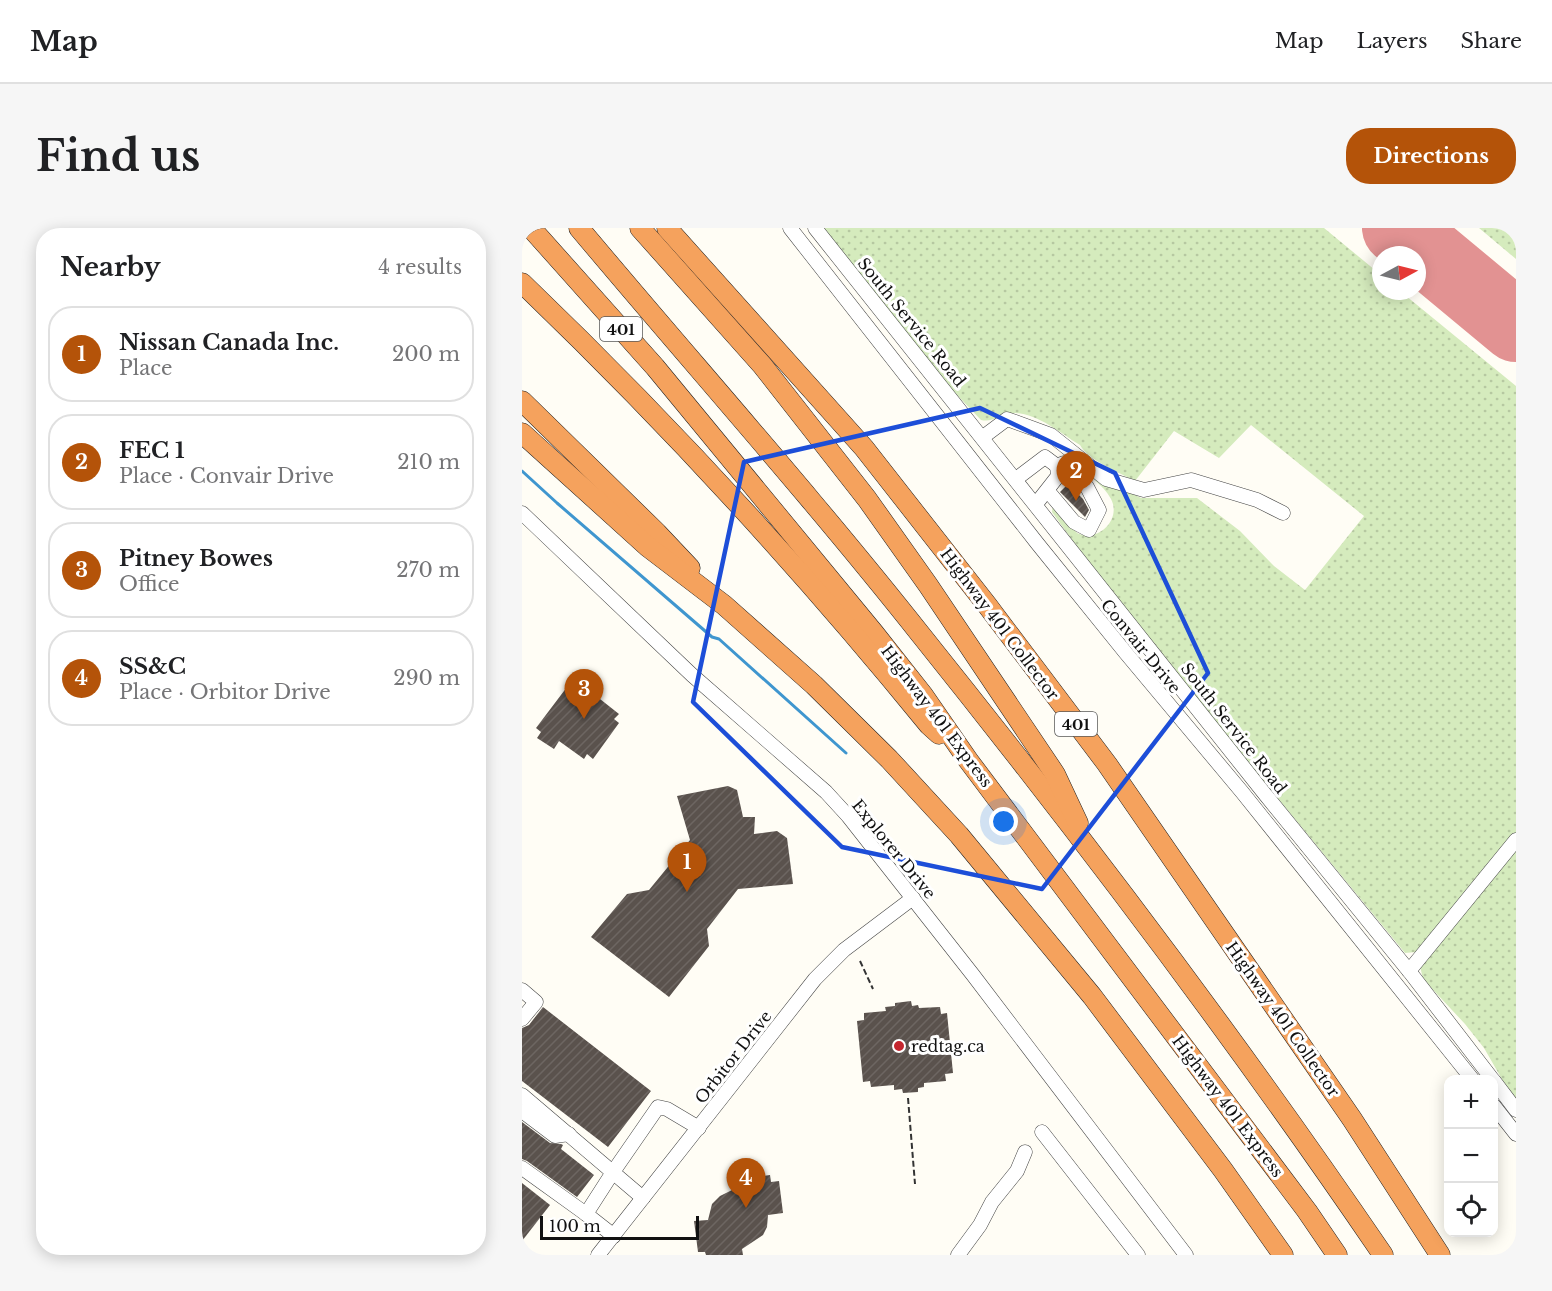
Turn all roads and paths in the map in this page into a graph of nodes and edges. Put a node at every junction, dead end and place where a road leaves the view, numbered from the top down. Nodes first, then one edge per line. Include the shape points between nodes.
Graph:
1 (531, 228) edge
2 (579, 228) edge
3 (640, 228) edge
4 (667, 228) edge
5 (790, 228) edge
6 (815, 228) edge
7 (522, 283) edge
8 (522, 402) edge
9 (522, 433) edge
10 (983, 437) junction
11 (1077, 456) junction
12 (1057, 466) junction
13 (1016, 479) junction
14 (1047, 490) junction
15 (1036, 504) junction
16 (522, 513) edge
17 (1283, 513) dead end
18 (724, 605) junction
19 (968, 759) junction
20 (1516, 840) edge
21 (1095, 858) junction
22 (912, 898) junction
23 (861, 961) dead end
24 (1409, 971) junction
25 (873, 989) dead end
26 (522, 990) edge
27 (522, 1018) edge
28 (1469, 1075) edge
29 (1489, 1075) edge
30 (1498, 1087) edge
31 (522, 1095) edge
32 (908, 1098) dead end
33 (1516, 1110) edge
34 (522, 1111) edge
35 (1498, 1111) edge
36 (699, 1128) junction
37 (1042, 1132) dead end
38 (568, 1134) junction
39 (1516, 1134) edge
40 (1025, 1152) dead end
41 (522, 1168) edge
42 (613, 1172) junction
43 (915, 1184) dead end
44 (643, 1198) junction
45 (586, 1214) junction
46 (614, 1236) junction
47 (598, 1255) edge
48 (958, 1255) edge
49 (1138, 1255) edge
50 (1186, 1255) edge
51 (1283, 1255) edge
52 (1337, 1255) edge
53 (1383, 1255) edge
54 (1440, 1255) edge

1 - 19 highway, Highway 401 Express / 401 via 655,367 852,605 924,694
2 - 21 highway, 401 via 921,634
3 - 21 highway via 762,365 867,500 1055,774
4 - 54 highway, Highway 401 Collector / 401 via 864,448 1107,764 1352,1119
5 - 28 street, Convair Drive via 1037,543
6 - 10 street, South Service Road
7 - 19 highway via 717,479 849,627 929,725
8 - 18 highway via 657,532
9 - 18 highway via 648,547
10 - 11 street via 1007,419 1051,435
10 - 13 street, South Service Road
11 - 12 street
11 - 17 street via 1106,479 1144,490 1191,480 1257,500
12 - 13 street via 1045,457
12 - 14 street via 1058,476
12 - 14 street via 1087,487 1099,510 1089,530 1074,522
13 - 15 street, South Service Road
14 - 15 street
15 - 24 street, South Service Road
16 - 22 street, Explorer Drive via 692,675 826,792
18 - 51 highway via 814,685 959,835 1092,996
19 - 52 highway, Highway 401 Express / 401
20 - 24 street
21 - 53 highway, 401 via 1302,1136
22 - 36 street, Orbitor Drive via 844,950 815,979
22 - 50 street, Explorer Drive
23 - 25 path
24 - 29 street, South Service Road
26 - 27 street via 536,1002
30 - 33 street, South Service Road
31 - 38 street
32 - 43 path
34 - 38 street via 555,1136
35 - 39 street
36 - 42 street via 658,1107
36 - 44 street, Orbitor Drive
37 - 49 street
38 - 42 street
40 - 48 street via 1017,1171
41 - 45 street
42 - 44 street
42 - 45 street
44 - 46 street, Orbitor Drive
45 - 46 street
46 - 47 street, Orbitor Drive

